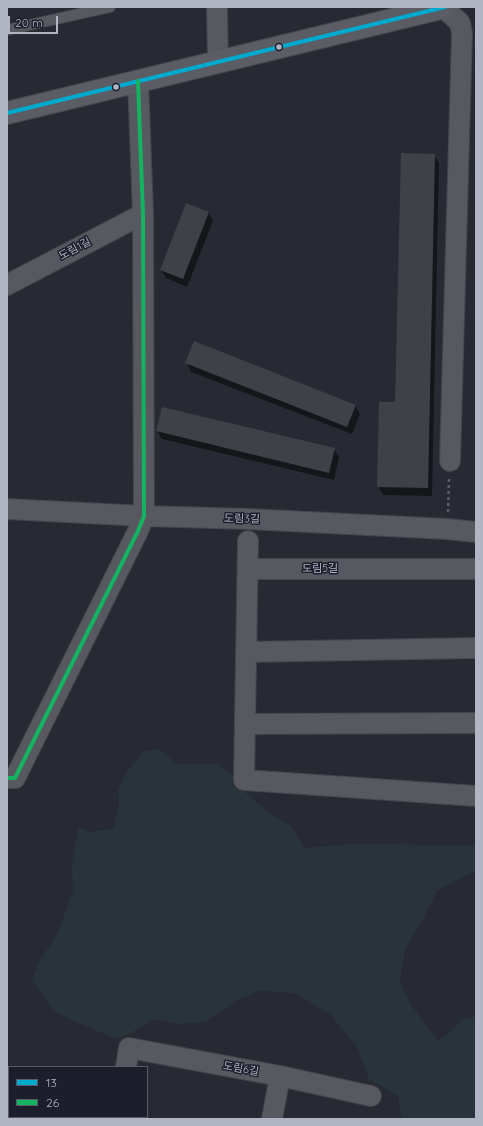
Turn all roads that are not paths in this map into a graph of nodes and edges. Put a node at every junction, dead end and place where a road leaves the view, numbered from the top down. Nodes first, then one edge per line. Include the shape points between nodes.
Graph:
1 (110, 7) edge
2 (217, 7) edge
3 (443, 7) edge
4 (7, 30) edge
5 (218, 62) junction
6 (138, 81) junction
7 (7, 113) edge
8 (143, 214) junction
9 (7, 285) edge
10 (450, 461) road end
11 (7, 509) edge
12 (144, 516) junction
13 (476, 532) edge
14 (248, 542) dead end
15 (248, 569) junction
16 (476, 569) edge
17 (476, 648) edge
18 (246, 652) junction
19 (476, 723) edge
20 (245, 724) junction
21 (7, 778) edge
22 (476, 796) edge
23 (126, 1066) edge
24 (280, 1076) junction
25 (371, 1096) dead end
26 (272, 1119) edge

1 - 4 lane
2 - 5 street
3 - 5 street
3 - 10 street via 460,23 462,33
5 - 6 street
6 - 7 street
6 - 8 street
8 - 9 street, 도림1길
8 - 12 street
11 - 12 street, 도림3길
12 - 13 street, 도림3길 via 248,519
12 - 21 street via 15,778
14 - 15 street
15 - 16 street, 도림5길
15 - 18 street
17 - 18 street
18 - 20 street
19 - 20 street
20 - 22 street via 244,780
23 - 24 street, 도림6길 via 129,1048
24 - 25 street, 도림6길
24 - 26 street

